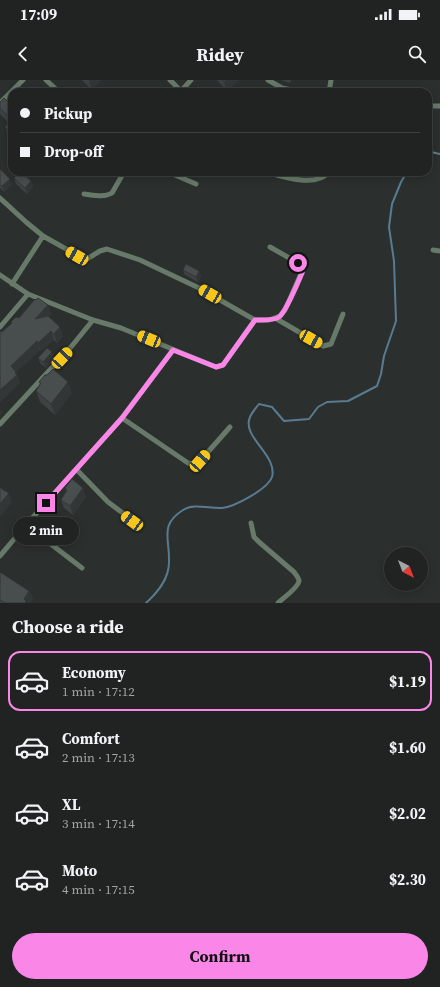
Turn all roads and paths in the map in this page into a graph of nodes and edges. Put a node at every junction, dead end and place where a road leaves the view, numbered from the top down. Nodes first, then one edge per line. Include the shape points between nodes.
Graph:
1 (23, 80) edge
2 (46, 80) edge
3 (170, 80) edge
4 (192, 80) edge
5 (268, 80) edge
6 (15, 88) edge
7 (55, 88) edge
8 (179, 88) edge
9 (185, 88) edge
10 (282, 88) edge
11 (8, 95) edge
12 (0, 103) edge
13 (122, 176) edge
14 (177, 176) edge
15 (284, 176) edge
16 (326, 176) edge
17 (196, 184) dead end
18 (84, 194) dead end
19 (0, 198) edge
20 (43, 236) junction
21 (270, 247) dead end
22 (434, 250) dead end
23 (440, 251) edge
24 (0, 275) edge
25 (12, 284) junction
26 (28, 294) junction
27 (343, 314) dead end
28 (275, 318) junction
29 (93, 320) junction
30 (255, 320) junction
31 (0, 327) edge
32 (173, 350) junction
33 (122, 418) junction
34 (0, 424) edge
35 (230, 427) dead end
36 (76, 469) junction
37 (251, 523) dead end
38 (26, 525) junction
39 (140, 526) dead end
40 (0, 556) edge
41 (82, 568) dead end
42 (278, 603) edge

1 - 6 street
2 - 7 street
3 - 8 street
4 - 9 street
5 - 10 street
11 - 12 street
13 - 18 street via 112,194
14 - 17 street
15 - 16 street via 302,180
19 - 20 street
20 - 25 street
20 - 30 street via 84,259 107,249 140,260 199,288
21 - 28 street via 303,268 285,310
22 - 23 street
24 - 25 street
25 - 26 street
26 - 29 street
26 - 31 street
27 - 28 street via 331,344 327,346
28 - 30 street
29 - 32 street via 121,328
29 - 34 street
30 - 32 street via 223,365 216,367
32 - 33 street
33 - 35 street via 188,463 194,464 200,461
33 - 36 street
36 - 38 street
36 - 39 street via 108,502
37 - 42 street via 254,536 259,542 298,578 296,587
38 - 40 street
38 - 41 street

